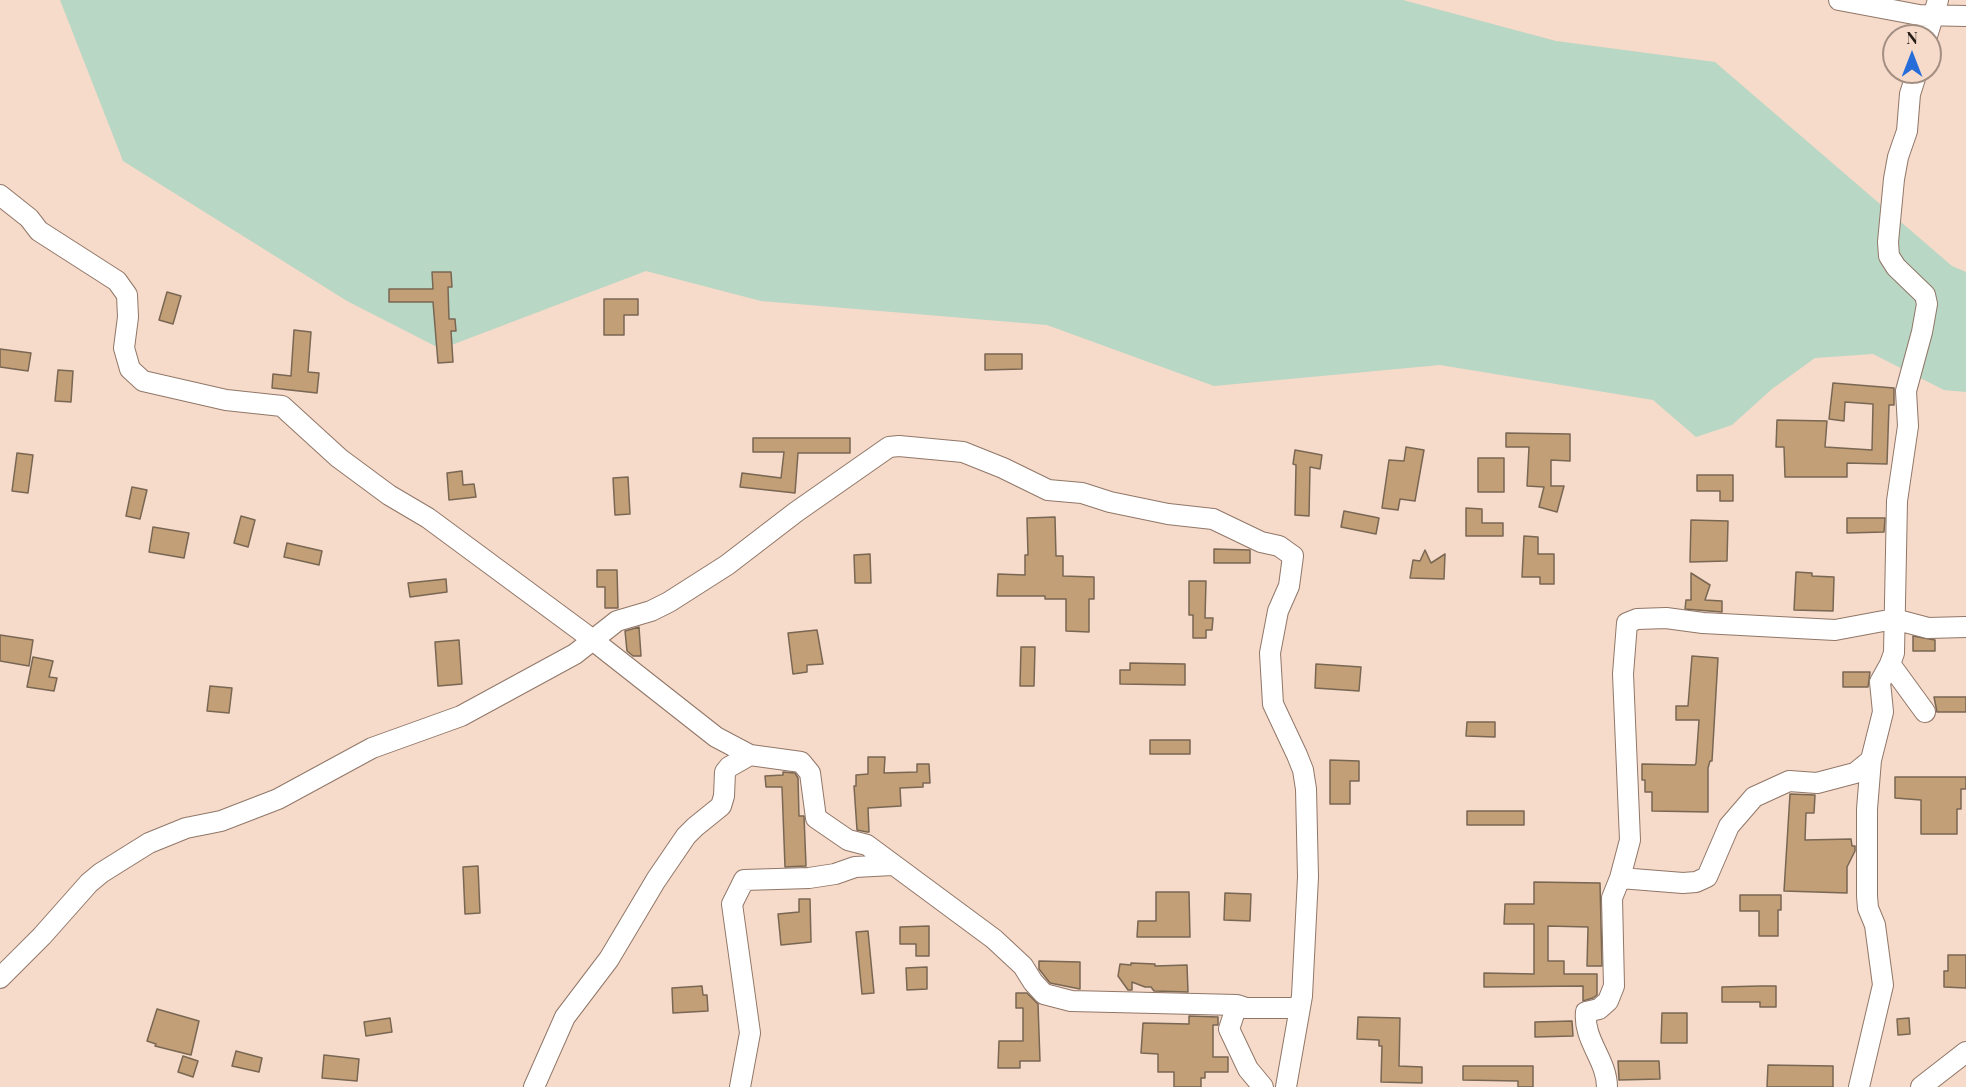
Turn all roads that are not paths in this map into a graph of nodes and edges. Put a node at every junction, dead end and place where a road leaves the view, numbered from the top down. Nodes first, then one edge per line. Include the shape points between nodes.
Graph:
1 (1839, 0) edge
2 (1924, 8) edge
3 (1966, 16) edge
4 (1926, 24) edge
5 (1913, 84) edge
6 (0, 195) edge
7 (1894, 619) junction
8 (1966, 627) edge
9 (592, 640) junction
10 (575, 654) junction
11 (614, 657) junction
12 (1890, 664) junction
13 (1925, 712) dead end
14 (750, 755) junction
15 (1870, 760) junction
16 (892, 865) junction
17 (1620, 879) junction
18 (0, 978) edge
19 (1237, 1005) junction
20 (1300, 1008) junction
21 (1966, 1052) edge
22 (534, 1087) edge
23 (740, 1087) edge
24 (1263, 1087) edge
25 (1286, 1087) edge
26 (1607, 1087) edge
27 (1859, 1087) edge
28 (1921, 1087) edge

1 - 2 street
2 - 3 street
2 - 4 street
5 - 7 street via 1907,131 1894,179 1888,242 1889,256 1925,295 1927,304 1906,391 1908,426 1897,501
6 - 9 street via 39,231 117,281 127,295 124,348 130,369 144,381 226,400 282,406 339,458 428,518
7 - 8 street via 1928,628
7 - 12 street via 1894,653
7 - 17 street via 1835,630 1666,618 1627,623 1623,674 1630,840
9 - 10 street
9 - 11 street
9 - 20 street via 617,621 651,611 727,565 796,512 894,446 963,452 1048,490 1212,519 1261,542 1279,546 1293,556 1289,586 1278,611 1270,653 1272,704 1297,755 1306,789 1308,877
10 - 11 street
10 - 18 street via 461,716 372,748 278,799 149,843 89,883
11 - 14 street via 716,737
12 - 13 street
12 - 15 street via 1880,682 1883,712
14 - 16 street via 801,762 810,773 816,818 848,840 867,845
14 - 22 street via 725,772 722,807 686,836 609,959 564,1017
15 - 17 street via 1856,772 1817,783 1789,781 1754,797 1729,826 1707,878 1683,883
15 - 27 street via 1867,897 1883,985
16 - 19 street via 994,939 1023,966 1044,994 1071,1001
16 - 23 street via 855,867 809,878 744,880 732,904 750,1033
17 - 26 street via 1612,898 1614,986 1608,1001 1599,1009 1586,1012 1585,1022 1605,1070
19 - 20 street
19 - 24 street via 1229,1029 1248,1069
20 - 25 street
21 - 28 street

